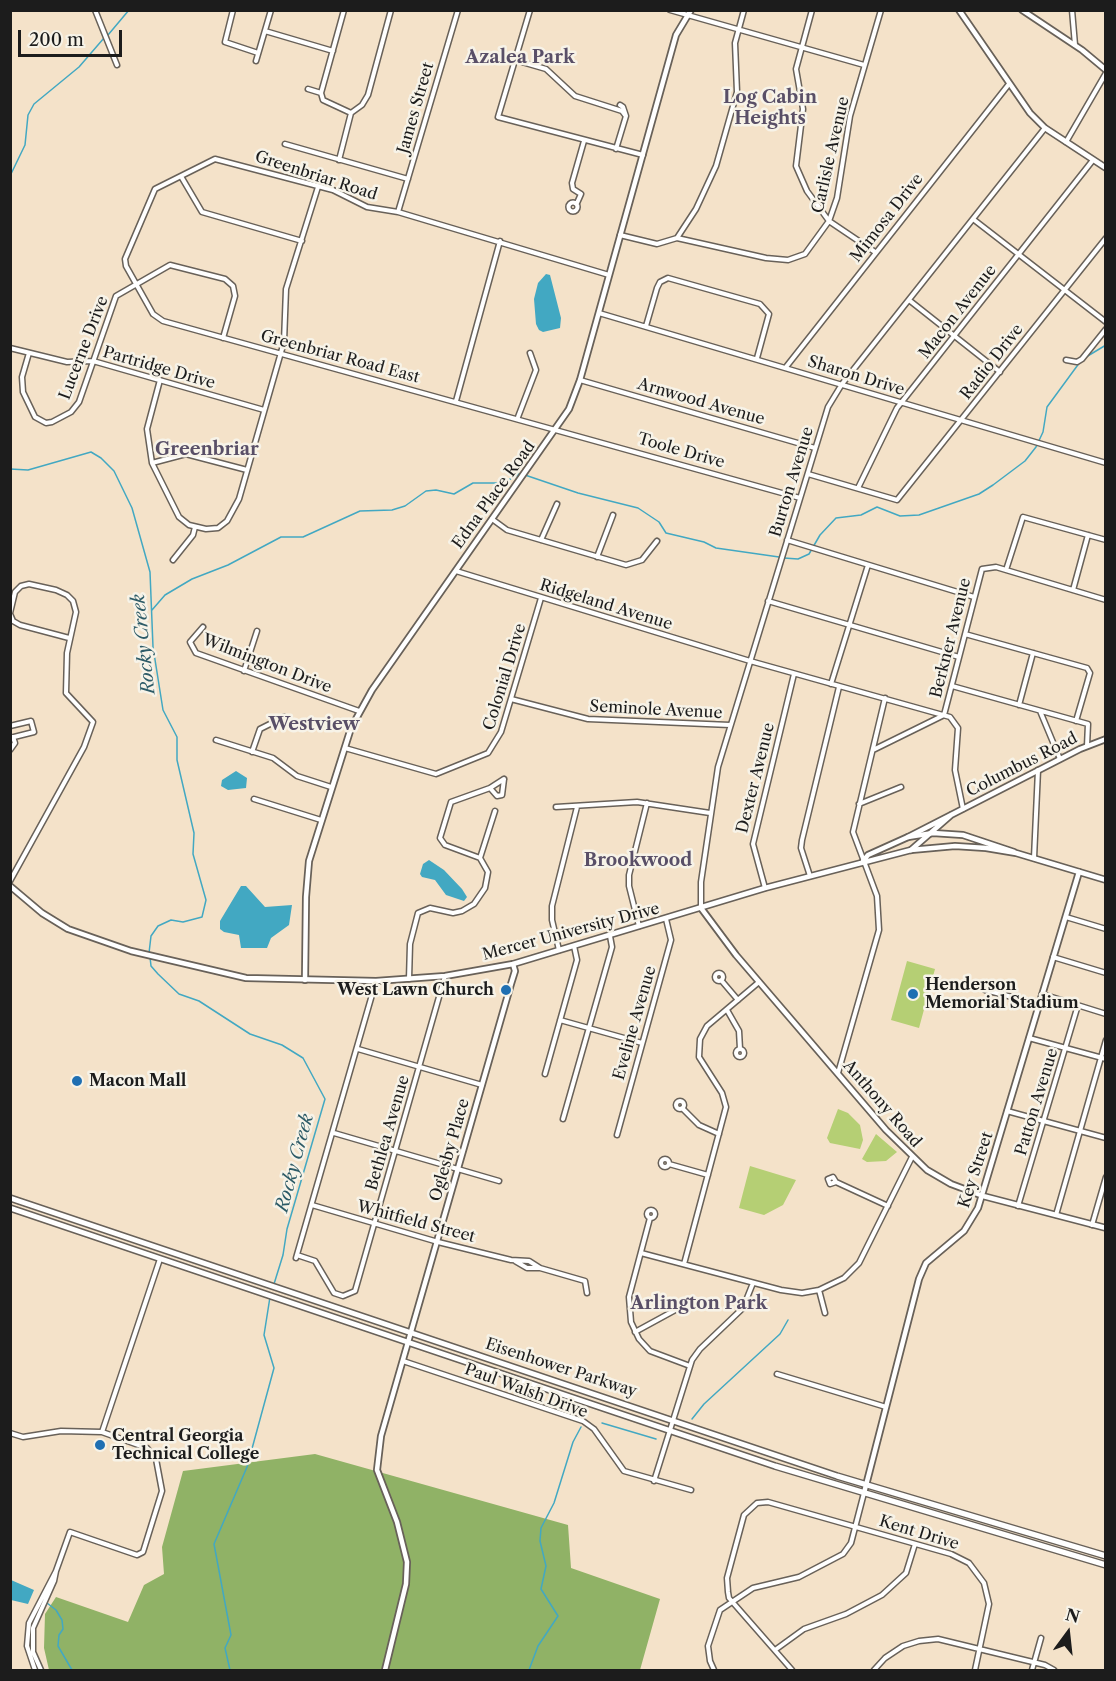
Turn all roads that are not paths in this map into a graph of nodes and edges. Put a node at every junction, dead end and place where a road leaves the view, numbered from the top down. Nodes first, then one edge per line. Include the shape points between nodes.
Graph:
1 (95, 10) edge
2 (233, 10) edge
3 (271, 10) edge
4 (344, 10) edge
5 (392, 10) edge
6 (458, 10) edge
7 (530, 10) edge
8 (670, 10) edge
9 (744, 10) edge
10 (812, 10) edge
11 (881, 10) edge
12 (959, 10) edge
13 (1022, 10) edge
14 (1072, 10) edge
15 (689, 13) edge
16 (738, 30) junction
17 (265, 31) junction
18 (1075, 46) junction
19 (801, 47) junction
20 (333, 51) junction
21 (258, 53) junction
22 (515, 60) junction
23 (256, 61) dead end
24 (117, 65) dead end
25 (864, 65) junction
26 (1106, 71) edge
27 (1009, 84) junction
28 (308, 89) dead end
29 (321, 93) junction
30 (351, 113) junction
31 (1045, 128) junction
32 (584, 141) junction
33 (1066, 142) junction
34 (285, 144) dead end
35 (616, 149) junction
36 (643, 154) junction
37 (339, 160) junction
38 (1093, 160) junction
39 (1106, 168) edge
40 (182, 178) junction
41 (408, 179) junction
42 (318, 187) junction
43 (577, 203) dead end
44 (398, 212) junction
45 (973, 219) junction
46 (830, 221) junction
47 (620, 236) junction
48 (677, 238) junction
49 (1106, 238) edge
50 (302, 241) junction
51 (500, 241) junction
52 (875, 252) junction
53 (1019, 254) junction
54 (609, 275) junction
55 (135, 284) junction
56 (1064, 291) junction
57 (909, 300) junction
58 (599, 313) junction
59 (1106, 322) edge
60 (646, 327) junction
61 (1106, 329) edge
62 (954, 336) junction
63 (223, 338) junction
64 (10, 348) edge
65 (29, 353) junction
66 (530, 353) dead end
67 (280, 355) junction
68 (757, 358) junction
69 (1066, 360) dead end
70 (93, 361) junction
71 (786, 367) junction
72 (1000, 372) junction
73 (160, 380) junction
74 (580, 380) junction
75 (842, 384) junction
76 (456, 401) junction
77 (902, 403) junction
78 (264, 410) junction
79 (518, 417) junction
80 (962, 421) junction
81 (556, 429) junction
82 (815, 448) junction
83 (1106, 462) edge
84 (152, 463) junction
85 (247, 471) junction
86 (807, 474) junction
87 (858, 488) junction
88 (800, 498) junction
89 (557, 504) dead end
90 (613, 515) dead end
91 (491, 519) junction
92 (195, 526) junction
93 (1088, 535) junction
94 (541, 540) junction
95 (787, 540) junction
96 (1106, 540) edge
97 (657, 541) dead end
98 (597, 557) junction
99 (173, 560) dead end
100 (868, 565) junction
101 (455, 570) junction
102 (1006, 570) junction
103 (1073, 590) junction
104 (974, 597) junction
105 (542, 598) junction
106 (1106, 600) edge
107 (768, 601) junction
108 (10, 614) edge
109 (849, 624) junction
110 (203, 627) dead end
111 (257, 631) dead end
112 (965, 634) junction
113 (69, 638) junction
114 (1033, 652) junction
115 (959, 657) junction
116 (750, 661) junction
117 (244, 670) junction
118 (794, 674) junction
119 (831, 684) junction
120 (952, 686) junction
121 (839, 687) junction
122 (885, 698) junction
123 (512, 699) junction
124 (1018, 705) junction
125 (359, 711) junction
126 (1040, 711) junction
127 (944, 715) junction
128 (285, 717) dead end
129 (1076, 721) junction
130 (730, 725) junction
131 (10, 726) edge
132 (12, 738) edge
133 (1106, 739) edge
134 (216, 740) dead end
135 (1087, 746) junction
136 (345, 748) junction
137 (10, 750) edge
138 (872, 750) junction
139 (252, 752) junction
140 (1060, 759) junction
141 (1038, 770) junction
142 (331, 787) junction
143 (902, 787) dead end
144 (490, 788) junction
145 (254, 799) dead end
146 (647, 803) junction
147 (860, 804) junction
148 (556, 807) dead end
149 (577, 807) junction
150 (963, 809) junction
151 (495, 811) dead end
152 (710, 813) junction
153 (951, 815) junction
154 (321, 820) junction
155 (933, 833) junction
156 (908, 837) junction
157 (911, 850) junction
158 (1016, 854) junction
159 (480, 858) junction
160 (1034, 858) junction
161 (863, 861) junction
162 (1079, 872) junction
163 (810, 876) junction
164 (1106, 880) edge
165 (10, 881) edge
166 (10, 886) edge
167 (765, 888) junction
168 (701, 908) junction
169 (1065, 916) junction
170 (666, 919) junction
171 (639, 926) junction
172 (1106, 929) edge
173 (610, 936) junction
174 (574, 946) junction
175 (559, 950) junction
176 (1053, 957) junction
177 (513, 964) junction
178 (1106, 973) edge
179 (445, 976) junction
180 (409, 979) junction
181 (305, 980) junction
182 (721, 980) dead end
183 (376, 981) junction
184 (759, 982) junction
185 (985, 990) dead end
186 (1042, 994) junction
187 (738, 1000) junction
188 (1039, 1004) junction
189 (1078, 1005) junction
190 (727, 1010) junction
191 (1106, 1014) edge
192 (560, 1020) junction
193 (590, 1028) junction
194 (1029, 1038) junction
195 (1106, 1040) edge
196 (642, 1042) junction
197 (1065, 1048) junction
198 (358, 1049) junction
199 (740, 1049) dead end
200 (1103, 1058) edge
201 (420, 1067) junction
202 (838, 1073) junction
203 (545, 1074) dead end
204 (482, 1085) junction
205 (682, 1108) dead end
206 (1007, 1111) junction
207 (563, 1119) dead end
208 (1044, 1121) junction
209 (1080, 1131) junction
210 (334, 1132) junction
211 (719, 1134) junction
212 (617, 1135) dead end
213 (1106, 1138) edge
214 (396, 1150) junction
215 (912, 1157) junction
216 (669, 1164) dead end
217 (458, 1168) junction
218 (708, 1175) junction
219 (1106, 1177) edge
220 (499, 1181) dead end
221 (836, 1182) dead end
222 (983, 1196) junction
223 (10, 1198) edge
224 (312, 1205) junction
225 (888, 1206) junction
226 (1018, 1206) junction
227 (10, 1208) edge
228 (1056, 1215) junction
229 (650, 1218) dead end
230 (375, 1224) junction
231 (1092, 1225) junction
232 (1106, 1228) edge
233 (438, 1242) junction
234 (641, 1253) junction
235 (160, 1259) junction
236 (684, 1264) junction
237 (753, 1283) junction
238 (819, 1290) junction
239 (587, 1293) dead end
240 (679, 1308) dead end
241 (825, 1313) dead end
242 (411, 1332) junction
243 (635, 1332) junction
244 (408, 1343) junction
245 (403, 1361) junction
246 (690, 1366) junction
247 (777, 1374) dead end
248 (886, 1407) junction
249 (672, 1419) junction
250 (669, 1430) junction
251 (102, 1432) junction
252 (10, 1433) edge
253 (654, 1481) junction
254 (867, 1485) junction
255 (691, 1490) dead end
256 (864, 1493) junction
257 (855, 1527) junction
258 (915, 1544) junction
259 (1106, 1556) edge
260 (1106, 1564) edge
261 (56, 1571) junction
262 (732, 1601) junction
263 (1041, 1638) dead end
264 (981, 1649) junction
265 (775, 1650) junction
266 (1034, 1662) junction
267 (35, 1671) edge
268 (40, 1671) edge
269 (385, 1671) edge
270 (714, 1671) edge
271 (792, 1671) edge
272 (874, 1671) edge
273 (975, 1671) edge
274 (1032, 1671) edge
275 (1054, 1671) edge

1 - 24 street
2 - 21 street via 226,43
3 - 17 street
4 - 20 street
5 - 30 street via 368,95
6 - 41 street, James Street
7 - 22 street
8 - 15 street
9 - 16 street
10 - 19 street
11 - 25 street, Carlisle Avenue
12 - 27 street
13 - 18 street
14 - 18 street
15 - 16 street
15 - 36 street, Edna Place Road via 676,35
16 - 19 street
16 - 48 street via 737,92 716,166
17 - 20 street
17 - 21 street
18 - 26 street
19 - 25 street
19 - 46 street via 796,69 803,109 796,166 807,191
20 - 29 street
21 - 23 street
22 - 32 street via 498,117
22 - 35 street via 546,69 575,96 619,107 626,115
25 - 46 street, Carlisle Avenue
26 - 33 street
27 - 31 street
27 - 52 street, Mimosa Drive
28 - 29 street
29 - 30 street via 323,100
30 - 37 street
31 - 33 street
31 - 45 street, Burton Avenue
32 - 35 street
32 - 43 street via 572,183 573,189 581,194
33 - 38 street
34 - 37 street
35 - 36 street
36 - 47 street, Edna Place Road
37 - 41 street
38 - 39 street
38 - 53 street, Macon Avenue
40 - 42 street, Greenbriar Road via 215,159
40 - 50 street via 202,212
40 - 55 street, Greenbriar Road via 155,189 148,200 125,259
41 - 44 street, James Street
42 - 44 street, Greenbriar Road via 367,207
42 - 50 street
44 - 51 street, Greenbriar Road
45 - 53 street
45 - 57 street, Burton Avenue
46 - 48 street, Carlisle Avenue via 805,254 788,261
46 - 52 street
47 - 48 street, Carlisle Avenue via 657,244
47 - 54 street, Edna Place Road
49 - 56 street, Radio Drive
50 - 67 street via 284,296 285,337
51 - 54 street, Greenbriar Road
51 - 76 street
52 - 71 street, Mimosa Drive
53 - 56 street
53 - 62 street, Macon Avenue
54 - 58 street, Edna Place Road
55 - 63 street, Greenbriar Road East via 157,318
55 - 63 street, Lucerne Drive via 170,265 228,280 235,296
55 - 70 street, Lucerne Drive via 116,296
56 - 59 street
56 - 72 street, Radio Drive
57 - 62 street
57 - 75 street, Burton Avenue
58 - 60 street, Sharon Drive
58 - 74 street, Edna Place Road
60 - 68 street, Sharon Drive
60 - 68 street via 660,282 668,278 765,307 769,314
61 - 69 street via 1082,359
62 - 72 street
62 - 77 street, Macon Avenue
63 - 67 street, Greenbriar Road East
64 - 65 street, Partridge Drive
65 - 70 street, Partridge Drive via 67,362
65 - 70 street, Lucerne Drive via 22,392 35,417 46,423 75,409
66 - 79 street via 536,370
67 - 76 street, Greenbriar Road East
67 - 78 street
68 - 71 street, Sharon Drive
70 - 73 street, Partridge Drive
71 - 75 street, Sharon Drive
72 - 80 street, Radio Drive
73 - 78 street, Partridge Drive
73 - 84 street via 147,429
74 - 81 street, Edna Place Road
74 - 82 street, Arnwood Avenue
75 - 77 street, Sharon Drive
75 - 82 street, Burton Avenue via 828,407
76 - 79 street, Greenbriar Road East
77 - 80 street, Sharon Drive
77 - 87 street, Macon Avenue
78 - 85 street
79 - 81 street, Greenbriar Road East
80 - 83 street, Sharon Drive
80 - 87 street, Radio Drive via 897,500
81 - 88 street, Toole Drive
81 - 91 street, Edna Place Road
82 - 86 street, Burton Avenue
84 - 85 street via 186,454
84 - 92 street via 179,517
85 - 92 street via 239,499 225,523 213,530
86 - 87 street
86 - 88 street, Burton Avenue
88 - 95 street, Burton Avenue
89 - 94 street
90 - 98 street
91 - 94 street via 507,530
91 - 101 street, Edna Place Road
92 - 99 street via 193,535
93 - 96 street
93 - 102 street via 1023,517
93 - 103 street
94 - 98 street
95 - 100 street
95 - 107 street, Burton Avenue
97 - 98 street via 645,557 631,565
100 - 104 street
100 - 109 street
101 - 105 street, Ridgeland Avenue
101 - 125 street, Edna Place Road
102 - 103 street
102 - 104 street, Berkner Avenue via 988,566 980,572
103 - 106 street
104 - 112 street, Berkner Avenue
105 - 116 street, Ridgeland Avenue
105 - 123 street, Colonial Drive
107 - 109 street
107 - 116 street, Burton Avenue
108 - 113 street via 20,625
108 - 113 street via 15,592 21,585 67,595 76,612
109 - 115 street
109 - 119 street
110 - 117 street, Wilmington Drive via 192,637 192,649
111 - 117 street
112 - 114 street
112 - 115 street, Berkner Avenue
113 - 165 street via 66,693 90,717 92,728
114 - 124 street
114 - 129 street via 1089,670
115 - 120 street, Berkner Avenue
116 - 118 street, Ridgeland Avenue
116 - 130 street, Burton Avenue
117 - 125 street, Wilmington Drive
118 - 119 street, Ridgeland Avenue
118 - 167 street, Dexter Avenue via 753,844
119 - 121 street, Ridgeland Avenue
120 - 124 street
120 - 127 street, Berkner Avenue
121 - 122 street, Ridgeland Avenue
121 - 163 street via 802,840
122 - 127 street, Ridgeland Avenue
122 - 138 street
123 - 130 street, Seminole Avenue via 588,719
123 - 136 street, Colonial Drive via 493,749 448,771 428,773
124 - 126 street
125 - 136 street, Edna Place Road
126 - 129 street
126 - 140 street
127 - 138 street
127 - 150 street, Berkner Avenue via 958,726 956,770
128 - 139 street via 260,729
129 - 135 street via 1090,726
130 - 152 street, Burton Avenue
131 - 132 street via 31,721 34,732
132 - 137 street via 15,742
133 - 135 street, Columbus Road
134 - 139 street
135 - 140 street, Columbus Road
136 - 142 street, Edna Place Road
138 - 147 street
139 - 142 street via 278,760 297,776
140 - 141 street, Columbus Road
141 - 150 street, Columbus Road
141 - 160 street
142 - 154 street, Edna Place Road
143 - 147 street
144 - 144 street via 501,796 505,781 500,780
144 - 159 street via 451,802 440,838 445,845
145 - 154 street
146 - 149 street
146 - 152 street
146 - 171 street via 628,886
147 - 161 street via 854,832
148 - 149 street
149 - 175 street via 552,906
150 - 153 street, Columbus Road
151 - 159 street
152 - 168 street, Burton Avenue
153 - 155 street, Columbus Road
153 - 156 street, Columbus Road
154 - 181 street, Edna Place Road via 307,879
155 - 156 street, Mercer University Drive
155 - 157 street, Columbus Road
155 - 158 street, Mercer University Drive via 963,835
156 - 161 street, Mercer University Drive
157 - 158 street, Mercer University Drive via 962,846
157 - 161 street, Mercer University Drive
158 - 160 street, Mercer University Drive
159 - 180 street via 488,877 474,904 458,913 426,909 416,916
160 - 162 street, Mercer University Drive
161 - 163 street, Mercer University Drive
161 - 202 street via 877,896 880,924
162 - 164 street, Mercer University Drive
162 - 169 street, Key Street
163 - 167 street, Mercer University Drive
166 - 181 street, Mercer University Drive via 68,929 131,951 246,978
167 - 168 street, Mercer University Drive
168 - 170 street, Mercer University Drive
168 - 184 street, Anthony Road
169 - 172 street
169 - 176 street, Key Street
170 - 171 street, Mercer University Drive
170 - 196 street, Eveline Avenue via 671,940
171 - 173 street, Mercer University Drive
173 - 174 street, Mercer University Drive
173 - 193 street via 612,947
174 - 175 street, Mercer University Drive
174 - 192 street via 577,960
175 - 177 street, Mercer University Drive
176 - 178 street
176 - 186 street, Key Street
177 - 179 street, Mercer University Drive
177 - 204 street, Oglesby Place via 515,971
179 - 180 street, Mercer University Drive
179 - 201 street, Bethlea Avenue
180 - 183 street, Mercer University Drive
181 - 183 street, Mercer University Drive
182 - 187 street
183 - 198 street
184 - 187 street
184 - 202 street, Anthony Road
185 - 188 street
186 - 188 street, Key Street
186 - 189 street
187 - 190 street
188 - 194 street, Key Street
189 - 191 street
189 - 197 street, Patton Avenue
190 - 199 street via 739,1031
190 - 211 street via 708,1026 699,1044 702,1063 725,1101
192 - 193 street
192 - 203 street
193 - 196 street
193 - 207 street
194 - 197 street
194 - 206 street, Key Street
195 - 200 street
196 - 212 street, Eveline Avenue
197 - 200 street
197 - 208 street, Patton Avenue
198 - 201 street
198 - 210 street
200 - 209 street
201 - 204 street
201 - 214 street, Bethlea Avenue
202 - 215 street, Anthony Road
204 - 217 street, Oglesby Place
205 - 211 street via 699,1125
206 - 208 street
206 - 222 street, Key Street
208 - 209 street
208 - 226 street, Patton Avenue
209 - 213 street
209 - 228 street
210 - 214 street
210 - 224 street
211 - 218 street
214 - 217 street
214 - 230 street, Bethlea Avenue
215 - 222 street, Anthony Road via 951,1184
215 - 225 street
216 - 218 street
217 - 220 street
217 - 233 street, Oglesby Place
218 - 236 street
219 - 231 street
221 - 225 street
222 - 226 street, Anthony Road
222 - 248 street, Key Street via 971,1223 931,1258 921,1273
223 - 242 main road, Eisenhower Parkway
224 - 230 street, Whitfield Street
224 - 230 street, Bethlea Avenue via 296,1256 315,1261 334,1293 343,1296 356,1288
225 - 238 street via 859,1263 844,1278
226 - 228 street, Anthony Road
227 - 235 main road, Eisenhower Parkway
228 - 231 street, Anthony Road
229 - 234 street
230 - 233 street, Whitfield Street
231 - 232 street, Anthony Road
233 - 239 street, Whitfield Street via 585,1281
233 - 242 street, Oglesby Place
234 - 236 street
234 - 243 street via 628,1303
235 - 244 main road, Eisenhower Parkway
235 - 251 street
236 - 237 street
237 - 238 street via 790,1292
237 - 246 street via 743,1308 700,1349
238 - 241 street
240 - 243 street
242 - 244 street, Oglesby Place
242 - 249 main road, Eisenhower Parkway
243 - 246 street via 654,1353
244 - 245 street, Oglesby Place
244 - 250 main road, Eisenhower Parkway
245 - 253 street, Paul Walsh Drive via 583,1421 620,1467
245 - 269 street, Oglesby Place via 381,1436 377,1470 407,1562 406,1584
246 - 249 street
247 - 248 street
248 - 254 street, Key Street
249 - 250 street
249 - 254 main road, Eisenhower Parkway
250 - 253 street
250 - 256 main road, Eisenhower Parkway
251 - 252 street via 61,1431 23,1437
251 - 261 street via 143,1446 153,1454 162,1482 144,1550 139,1555 70,1532
253 - 255 street, Paul Walsh Drive
254 - 256 street, Key Street
254 - 259 main road, Eisenhower Parkway
256 - 257 street
256 - 260 main road, Eisenhower Parkway
257 - 258 street, Kent Drive
257 - 262 street via 843,1554 800,1577 762,1585
257 - 262 street, Kent Drive via 768,1502 752,1505 744,1515 727,1578
258 - 264 street, Kent Drive via 957,1556 981,1578 989,1604
258 - 265 street via 906,1573 882,1595 854,1611 804,1629
261 - 267 street via 29,1623 27,1646
261 - 268 street via 33,1628 33,1652
262 - 265 street
262 - 270 street via 720,1610 709,1638 708,1654
263 - 266 street
264 - 266 street
264 - 272 street via 938,1639 920,1641 895,1651
264 - 273 street, Kent Drive
265 - 271 street
266 - 274 street
266 - 275 street

